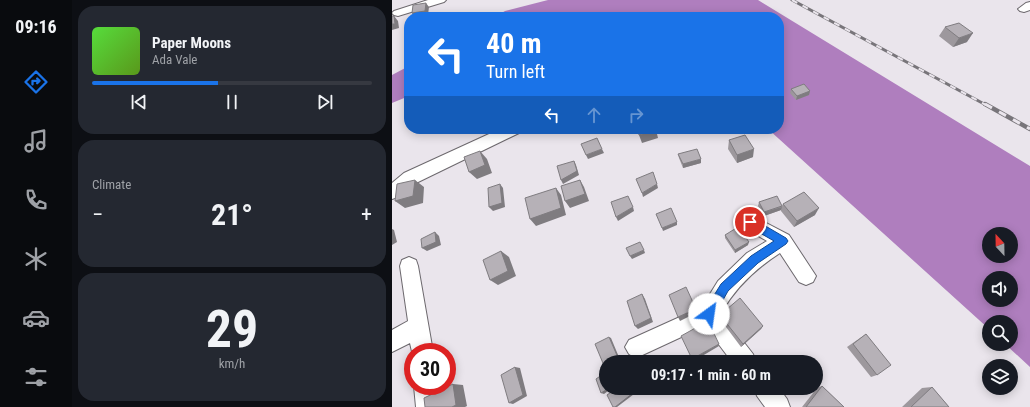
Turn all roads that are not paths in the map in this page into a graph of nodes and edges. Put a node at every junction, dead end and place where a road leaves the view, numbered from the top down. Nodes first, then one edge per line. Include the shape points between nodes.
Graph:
1 (440, 0) edge
2 (398, 13) dead end
3 (503, 134) edge
4 (392, 192) edge
5 (750, 222) dead end
6 (783, 241) junction
7 (408, 266) dead end
8 (806, 276) dead end
9 (709, 314) junction
10 (419, 326) junction
11 (392, 342) edge
12 (421, 343) edge
13 (636, 346) dead end
14 (740, 355) edge
15 (426, 395) edge
16 (770, 395) edge
17 (427, 407) edge
18 (779, 407) edge

1 - 2 street
3 - 4 street via 410,178
5 - 6 street
6 - 8 street
6 - 9 street via 754,259 725,288
7 - 10 street
9 - 13 street
9 - 14 street
10 - 11 street
10 - 12 street
15 - 17 street
16 - 18 street

